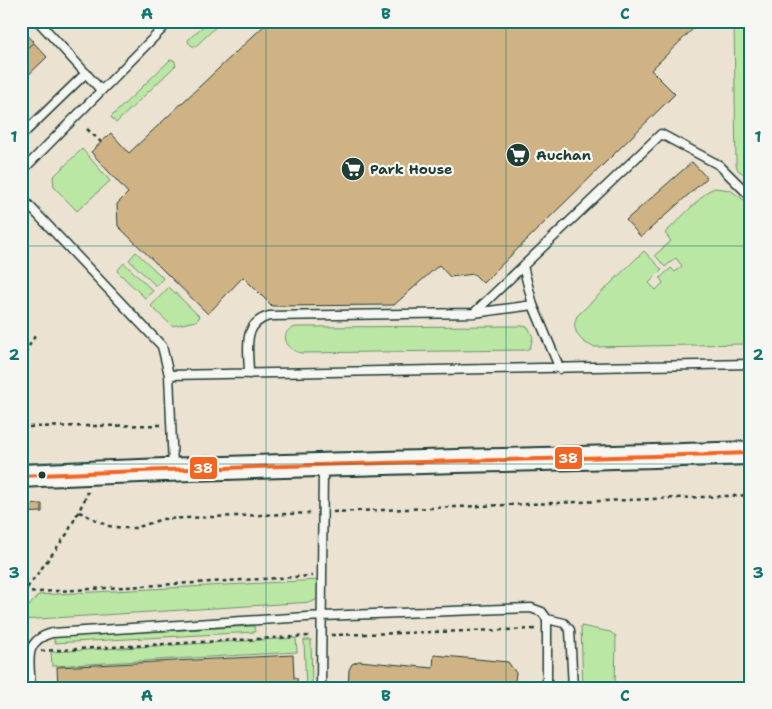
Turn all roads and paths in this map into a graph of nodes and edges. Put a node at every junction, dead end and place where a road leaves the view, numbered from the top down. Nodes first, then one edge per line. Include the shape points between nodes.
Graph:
1 (38, 21) edge
2 (170, 21) edge
3 (86, 73) junction
4 (101, 90) junction
5 (87, 129) dead end
6 (21, 136) edge
7 (100, 142) dead end
8 (21, 172) edge
9 (21, 197) edge
10 (751, 197) edge
11 (523, 266) junction
12 (533, 305) junction
13 (474, 313) junction
14 (35, 336) dead end
15 (21, 360) edge
16 (751, 364) edge
17 (560, 369) junction
18 (249, 374) junction
19 (169, 375) junction
20 (159, 425) dead end
21 (21, 427) edge
22 (751, 454) edge
23 (323, 466) junction
24 (173, 469) junction
25 (21, 476) edge
26 (81, 492) dead end
27 (751, 495) edge
28 (79, 512) junction
29 (323, 513) junction
30 (21, 562) edge
31 (324, 576) junction
32 (27, 588) junction
33 (22, 593) edge
34 (322, 616) junction
35 (547, 619) junction
36 (547, 629) junction
37 (321, 636) junction
38 (30, 651) junction
39 (31, 688) edge
40 (321, 688) edge
41 (547, 688) edge
42 (574, 688) edge

1 - 3 lane
2 - 4 lane
3 - 4 lane
3 - 6 lane
4 - 8 lane
5 - 7 path
9 - 19 lane via 162,346
10 - 11 lane via 719,166 661,134
11 - 12 lane
11 - 13 lane
12 - 13 lane
12 - 17 lane
13 - 18 lane via 261,318 249,332
14 - 15 path
16 - 17 lane
17 - 18 lane
18 - 19 lane
19 - 24 lane
20 - 21 path
22 - 23 main road
23 - 24 main road
23 - 29 lane
24 - 25 main road
26 - 28 path via 88,494
27 - 29 path
28 - 29 path via 104,524 123,528 136,528 162,519
28 - 32 path via 67,534
29 - 31 lane
30 - 32 path
31 - 33 path
31 - 34 lane
32 - 33 path
34 - 35 lane via 531,608 542,612
34 - 37 lane
34 - 38 lane via 52,633 34,641
35 - 36 lane
35 - 42 lane via 564,624 570,630
36 - 37 path
36 - 41 lane
37 - 38 path
37 - 40 lane
38 - 39 lane

